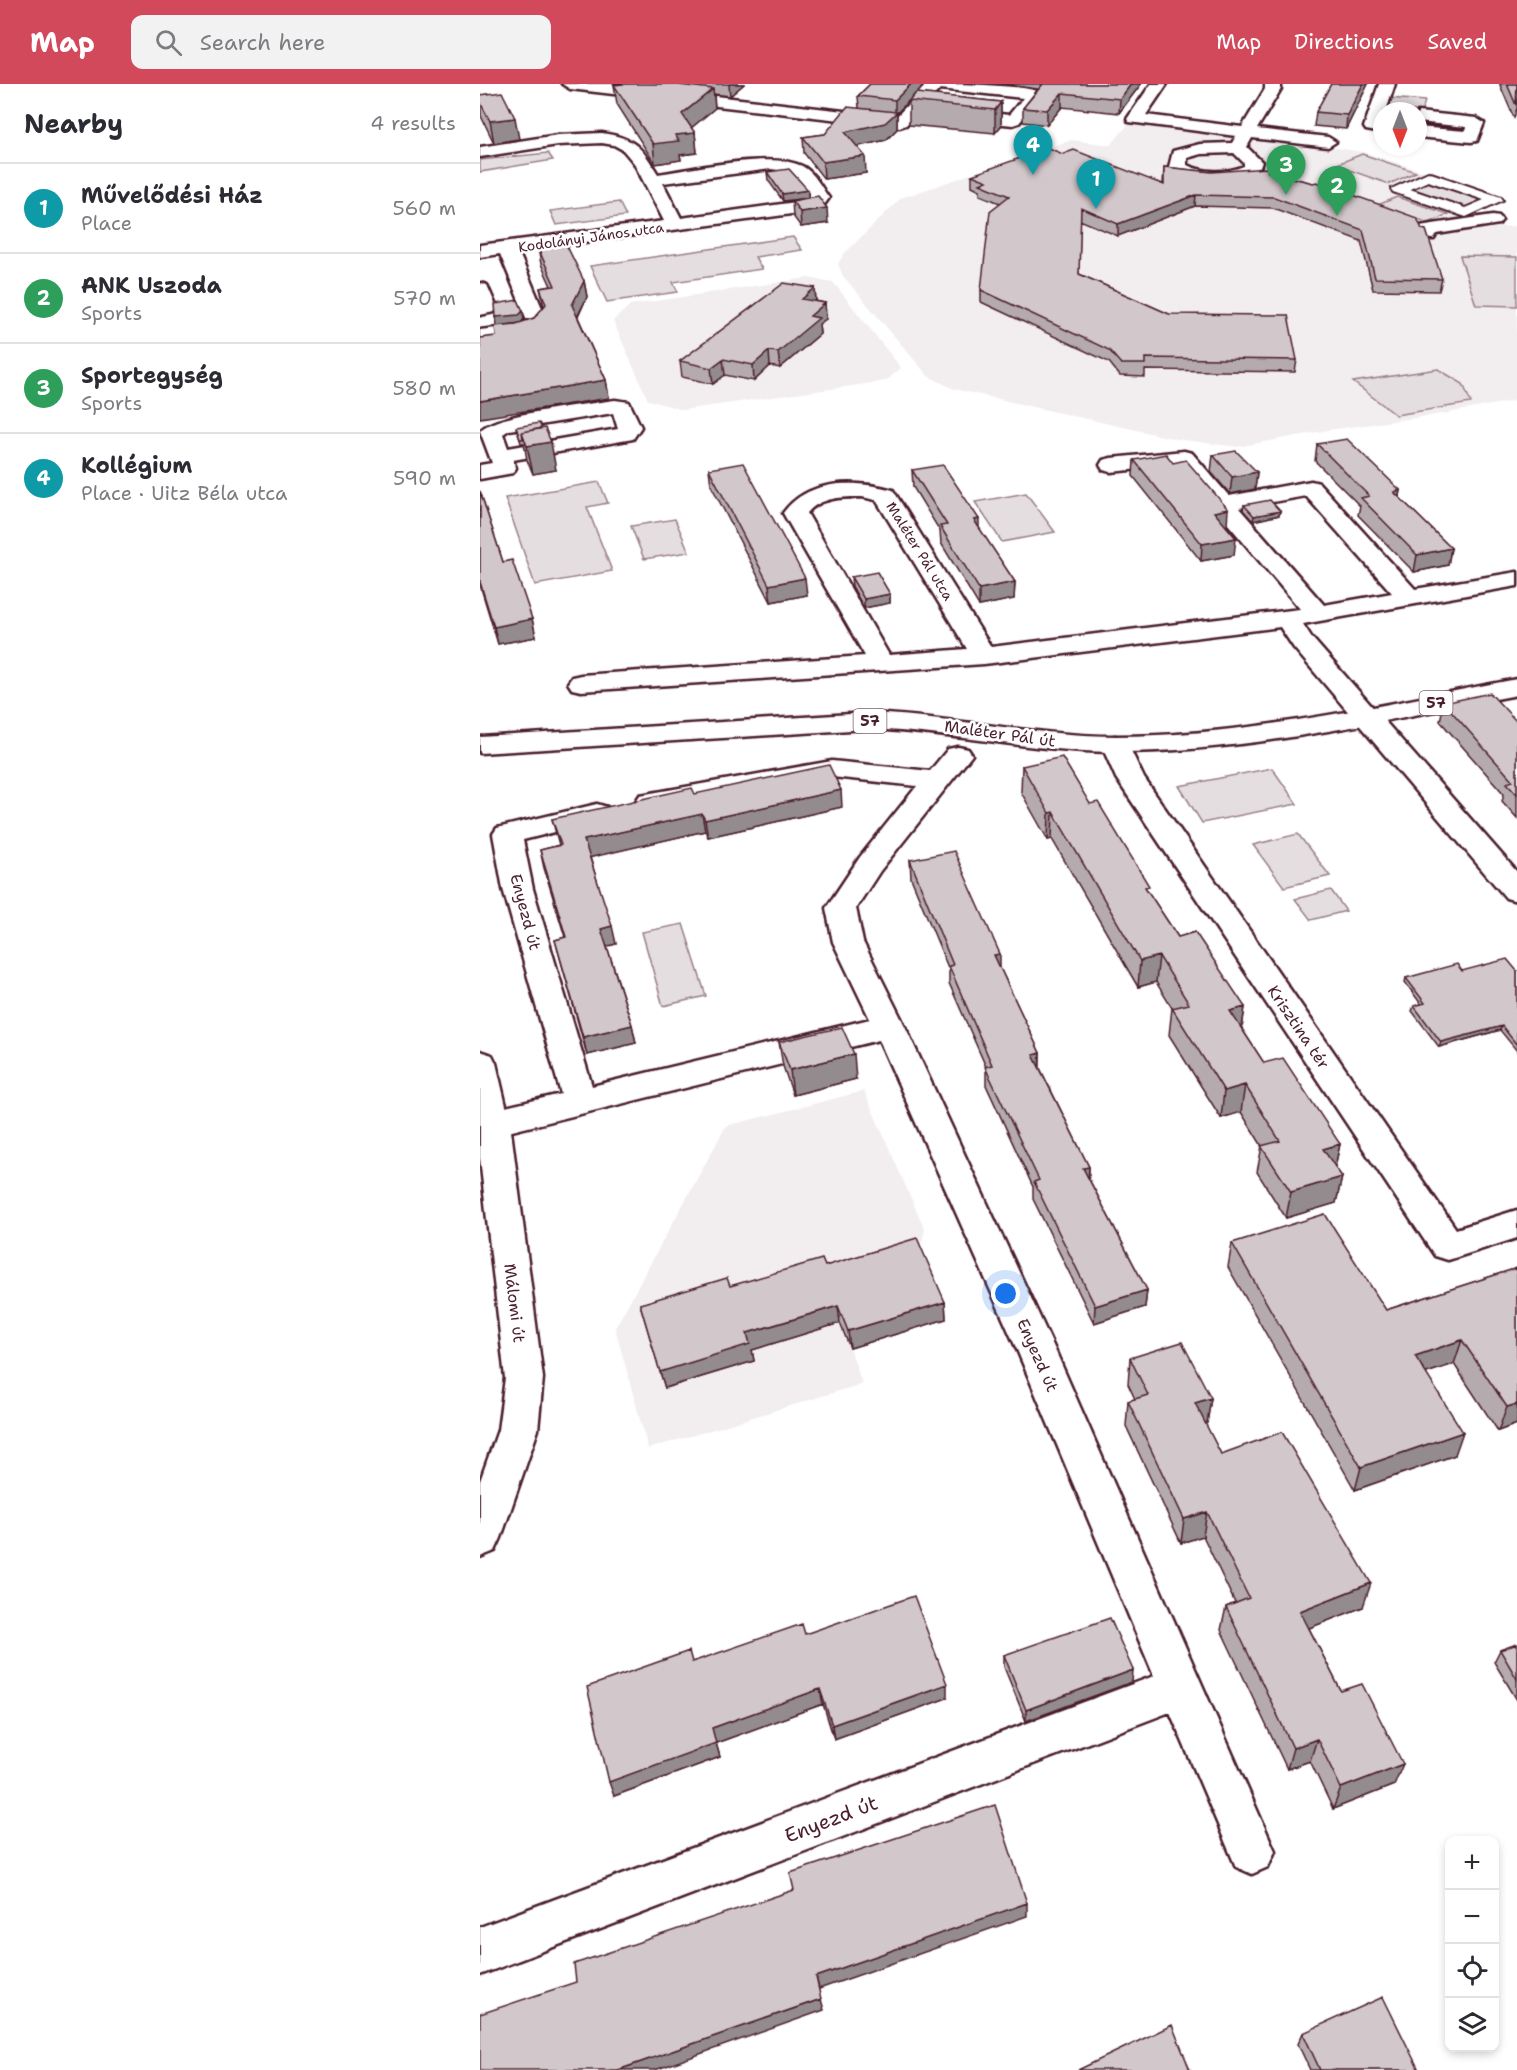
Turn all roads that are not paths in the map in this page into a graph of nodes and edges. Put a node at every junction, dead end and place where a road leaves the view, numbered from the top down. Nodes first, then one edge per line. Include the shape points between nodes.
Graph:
1 (570, 84) edge
2 (731, 84) edge
3 (938, 84) edge
4 (1159, 84) edge
5 (1273, 84) edge
6 (1387, 84) edge
7 (659, 89) edge
8 (924, 97) junction
9 (712, 100) junction
10 (1383, 102) edge
11 (1024, 108) junction
12 (912, 109) junction
13 (1427, 118) edge
14 (1248, 132) junction
15 (1427, 133) edge
16 (1328, 142) dead end
17 (1238, 148) dead end
18 (480, 152) edge
19 (1428, 176) joint
20 (650, 180) junction
21 (1493, 220) dead end
22 (676, 226) junction
23 (1428, 235) edge
24 (507, 248) junction
25 (480, 252) edge
26 (480, 289) edge
27 (480, 309) edge
28 (480, 336) edge
29 (500, 456) junction
30 (1112, 465) dead end
31 (480, 472) edge
32 (1223, 504) junction
33 (1517, 579) edge
34 (1409, 598) junction
35 (1317, 613) junction
36 (1287, 619) junction
37 (984, 656) junction
38 (882, 664) junction
39 (581, 682) dead end
40 (1517, 687) edge
41 (1367, 716) junction
42 (480, 738) edge
43 (525, 741) junction
44 (1115, 744) junction
45 (480, 745) edge
46 (958, 755) dead end
47 (480, 758) edge
48 (937, 780) junction
49 (1517, 891) edge
50 (889, 1026) junction
51 (480, 1063) edge
52 (580, 1102) junction
53 (486, 1124) edge
54 (1517, 1224) edge
55 (480, 1538) edge
56 (1181, 1687) junction
57 (1252, 1851) dead end
58 (480, 1952) edge

1 - 7 street
2 - 9 street
3 - 8 street
3 - 11 street via 1035,94
4 - 14 street via 1135,119
5 - 14 street
6 - 10 street
7 - 9 street
8 - 11 street
8 - 12 street
9 - 12 street via 900,122
11 - 12 street via 1013,120
13 - 15 street via 1476,123 1472,137
14 - 16 street
14 - 17 street
18 - 20 street, Kodolányi János utca via 577,138 611,138 630,147
19 - 19 street via 1438,180 1496,200 1466,213 1398,189
20 - 22 street, Kodolányi János utca
20 - 22 street, Kodolányi János utca via 785,165 799,170 820,198 806,207
21 - 23 street via 1426,230
22 - 24 street, Kodolányi János utca
24 - 25 street, Kodolányi János utca
24 - 28 street, Kodolányi János utca via 537,320 535,326 526,330
26 - 27 street via 487,308
29 - 29 street via 625,434 630,427 621,407 615,406 503,425 491,431
29 - 31 street via 505,468
30 - 32 street via 1184,458
32 - 34 street via 1311,488
32 - 35 street
33 - 34 street
34 - 35 street
35 - 36 street
36 - 37 street
36 - 41 street
37 - 38 street
37 - 38 street, Maléter Pál utca via 885,495 859,489 809,497 795,513
38 - 39 street
40 - 41 street, Maléter Pál út / 57
41 - 44 street, Maléter Pál út / 57 via 1246,737
41 - 49 street
42 - 43 street
43 - 44 street, Maléter Pál út / 57 via 830,722 908,721
43 - 45 street, Maléter Pál út / 57
43 - 47 street
44 - 54 street, Krisztina tér via 1130,778 1448,1246
46 - 48 street, Enyezd út
48 - 50 street, Enyezd út via 870,864 841,908 848,942
48 - 52 street, Enyezd út via 832,769 628,806 507,834 518,889
50 - 52 street
50 - 56 street, Enyezd út
51 - 53 street, Málomi út
52 - 53 street
53 - 55 street, Málomi út via 525,1378 518,1430
56 - 57 street, Enyezd út
56 - 58 street, Enyezd út

